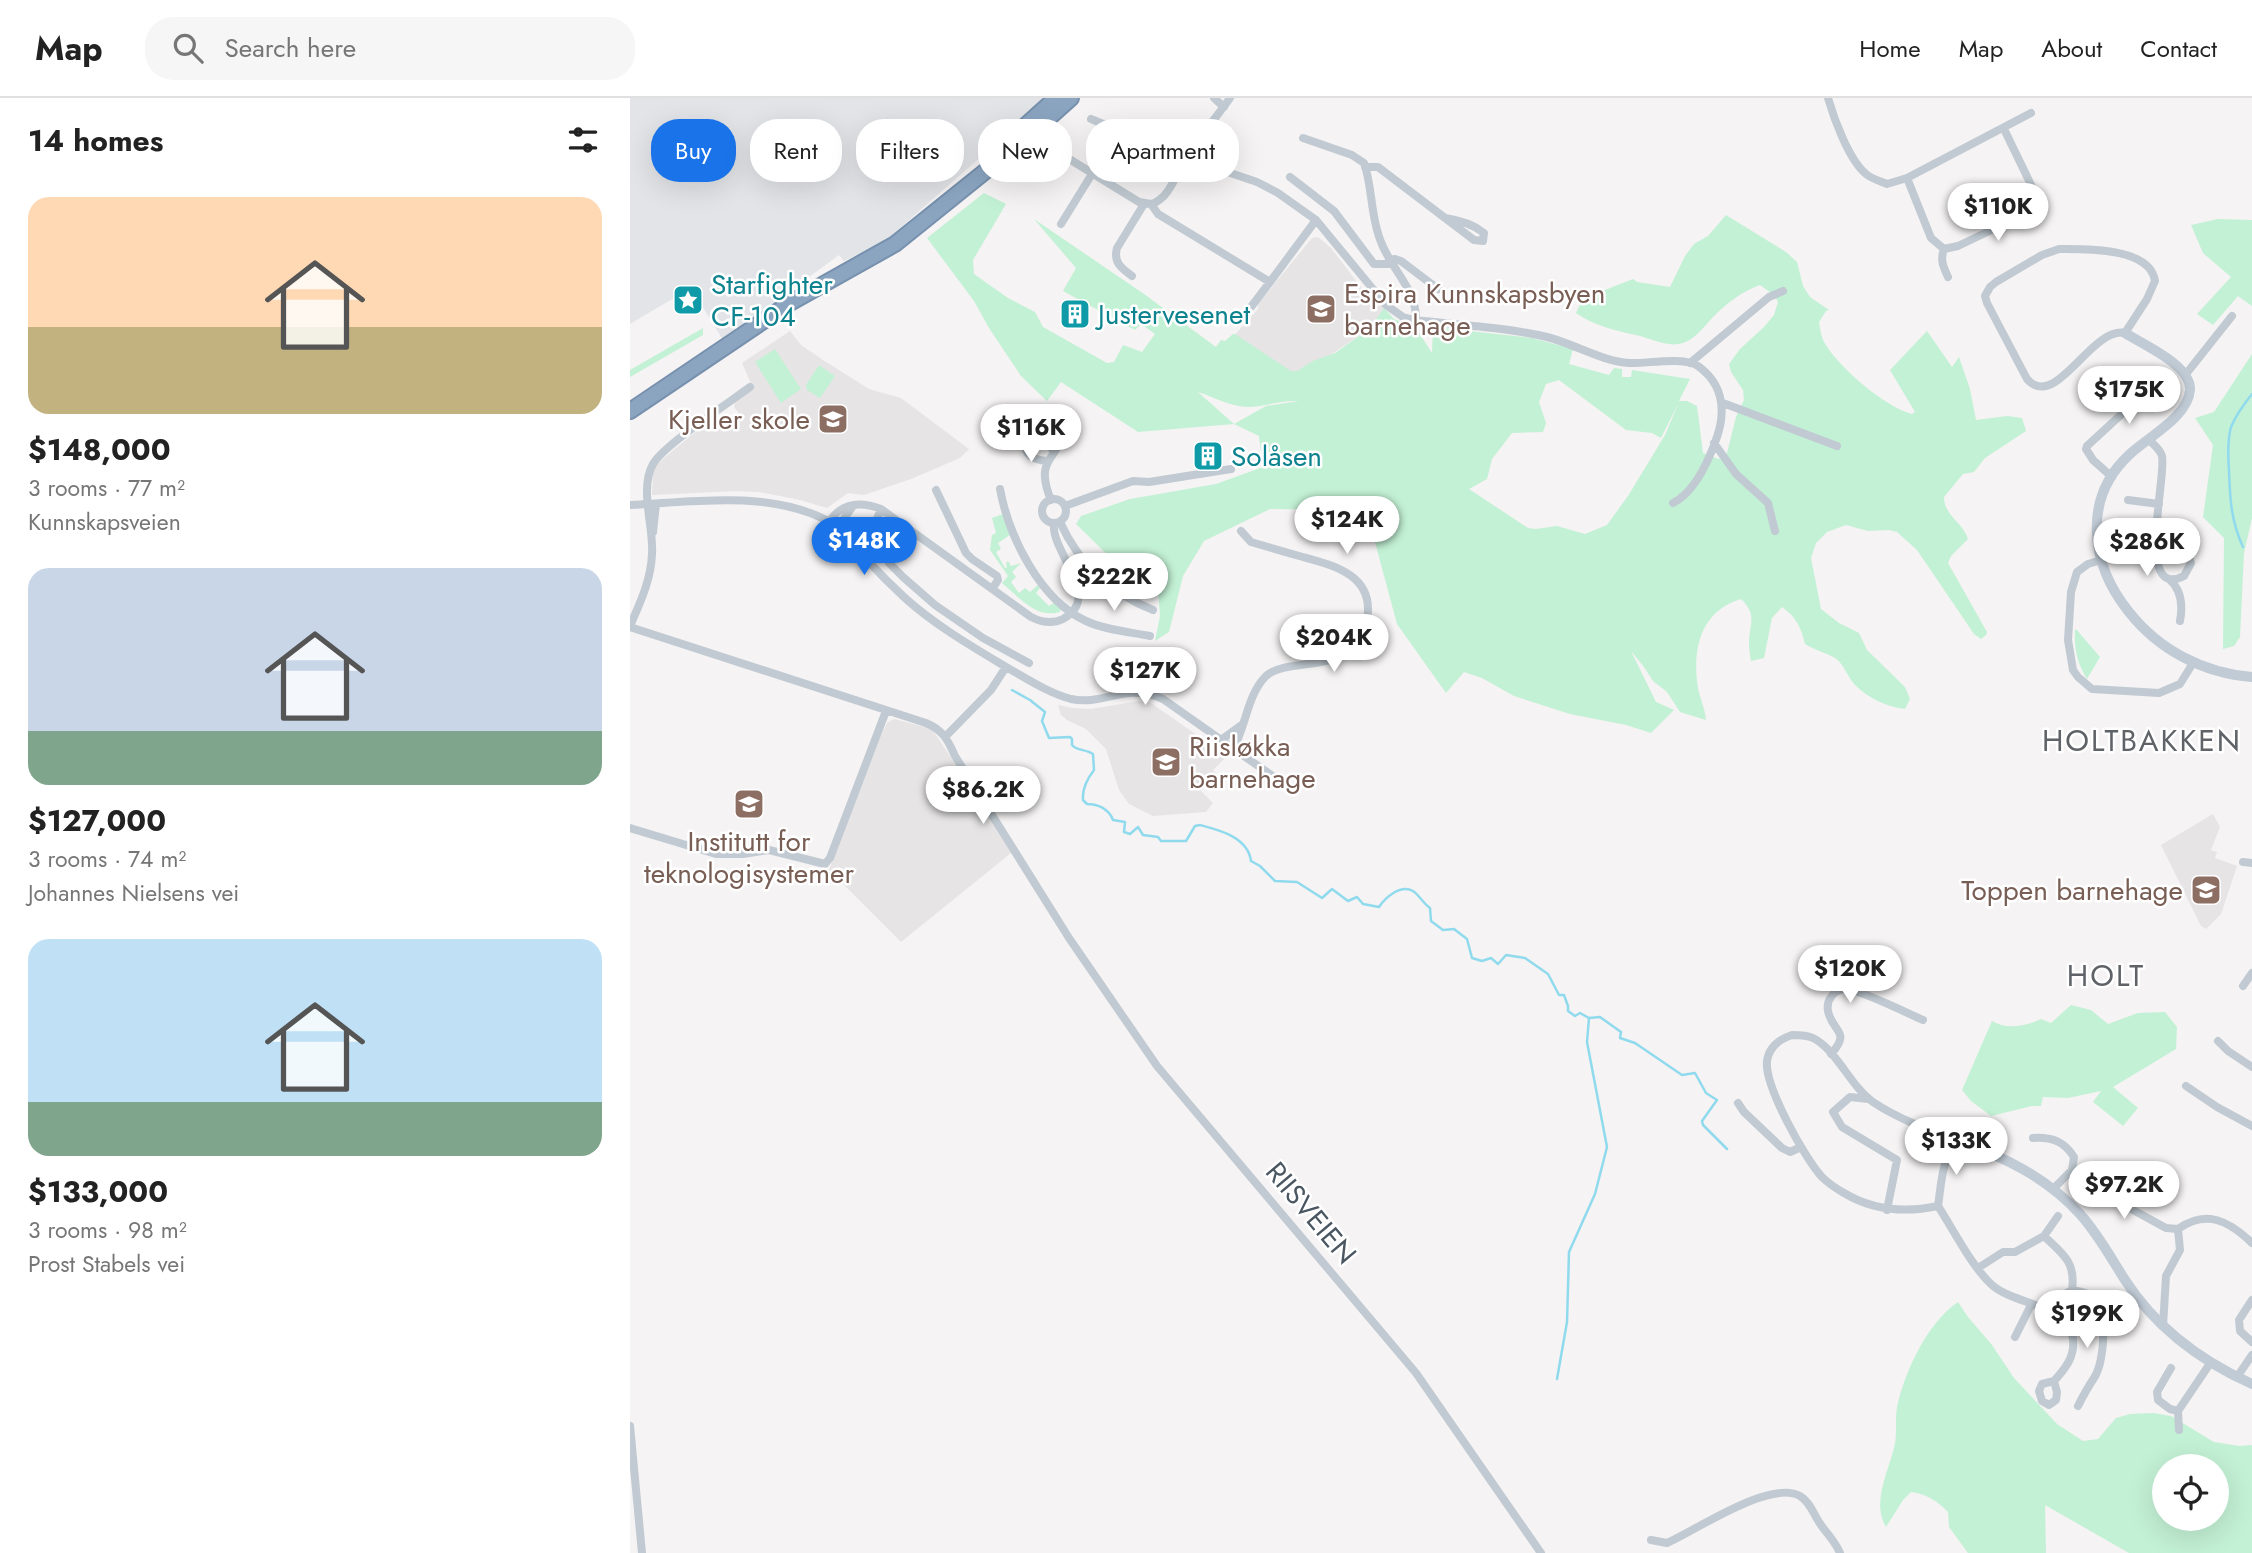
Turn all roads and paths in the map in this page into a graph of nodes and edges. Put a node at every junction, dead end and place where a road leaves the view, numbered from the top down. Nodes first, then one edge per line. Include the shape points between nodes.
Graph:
1 (1056, 98) edge
2 (1071, 98) edge
3 (1214, 98) edge
4 (1230, 98) edge
5 (1828, 98) edge
6 (1224, 107) junction
7 (2031, 113) dead end
8 (1040, 119) edge
9 (1044, 119) edge
10 (1215, 119) edge
11 (2004, 129) junction
12 (1303, 138) dead end
13 (1365, 167) junction
14 (978, 174) edge
15 (1239, 176) edge
16 (1290, 177) dead end
17 (1908, 178) junction
18 (1086, 182) edge
19 (1108, 182) edge
20 (1171, 182) edge
21 (1147, 204) junction
22 (1445, 218) dead end
23 (1317, 220) junction
24 (1060, 224) dead end
25 (1944, 249) junction
26 (1391, 262) junction
27 (1132, 276) dead end
28 (1948, 277) dead end
29 (1270, 282) junction
30 (1438, 289) dead end
31 (1783, 290) dead end
32 (1251, 307) dead end
33 (2232, 316) dead end
34 (1416, 320) junction
35 (2125, 333) junction
36 (1690, 363) junction
37 (2186, 374) junction
38 (2162, 377) dead end
39 (750, 387) dead end
40 (1723, 403) junction
41 (630, 411) edge
42 (1062, 427) dead end
43 (2148, 439) junction
44 (1714, 443) junction
45 (1837, 446) dead end
46 (1054, 451) junction
47 (1047, 461) junction
48 (1231, 469) dead end
49 (2112, 477) junction
50 (936, 490) dead end
51 (1011, 492) dead end
52 (1051, 500) junction
53 (2128, 500) dead end
54 (1673, 503) dead end
55 (652, 504) junction
56 (2159, 504) junction
57 (630, 505) edge
58 (853, 506) junction
59 (1065, 506) junction
60 (881, 509) junction
61 (829, 522) junction
62 (1057, 523) junction
63 (838, 527) junction
64 (1241, 531) dead end
65 (1775, 531) dead end
66 (1015, 537) junction
67 (2156, 538) junction
68 (1006, 542) dead end
69 (2122, 549) dead end
70 (2154, 549) junction
71 (2101, 560) junction
72 (2169, 579) junction
73 (992, 589) junction
74 (1153, 610) dead end
75 (633, 611) edge
76 (1071, 613) junction
77 (2180, 621) dead end
78 (630, 627) edge
79 (1150, 636) dead end
80 (1029, 663) dead end
81 (2193, 663) junction
82 (1006, 667) junction
83 (2252, 677) edge
84 (886, 711) junction
85 (1243, 724) junction
86 (946, 736) junction
87 (1221, 740) junction
88 (1233, 749) junction
89 (1281, 782) dead end
90 (630, 828) edge
91 (2252, 973) edge
92 (2243, 986) dead end
93 (1923, 1020) dead end
94 (2218, 1041) dead end
95 (1831, 1054) junction
96 (2252, 1067) edge
97 (2186, 1086) dead end
98 (1868, 1098) junction
99 (1738, 1103) dead end
100 (2252, 1126) edge
101 (2033, 1138) dead end
102 (1957, 1140) junction
103 (1801, 1147) junction
104 (2141, 1180) dead end
105 (2053, 1189) junction
106 (1938, 1206) junction
107 (1887, 1210) junction
108 (2058, 1216) dead end
109 (2178, 1229) junction
110 (2044, 1236) junction
111 (2252, 1243) edge
112 (1978, 1268) junction
113 (2072, 1290) junction
114 (2252, 1300) edge
115 (2031, 1305) junction
116 (2049, 1310) junction
117 (2163, 1325) junction
118 (2015, 1337) dead end
119 (2252, 1342) edge
120 (2252, 1355) edge
121 (2211, 1362) junction
122 (2171, 1368) dead end
123 (2237, 1377) junction
124 (2054, 1381) dead end
125 (2252, 1384) edge
126 (2078, 1406) dead end
127 (2178, 1411) junction
128 (630, 1426) edge
129 (2179, 1430) dead end
130 (1651, 1540) dead end
131 (642, 1553) edge
132 (1541, 1553) edge
133 (1840, 1553) edge

1 - 8 highway
2 - 9 highway
3 - 6 street
4 - 6 street
5 - 17 street via 1835,123 1866,174 1887,184
6 - 10 street
7 - 11 street
11 - 17 street
11 - 25 street via 2035,193 2033,207
12 - 13 street via 1352,155
13 - 22 street via 1378,167
13 - 26 street via 1372,215
14 - 41 highway via 895,244 790,303
15 - 23 street via 1278,193
16 - 26 street via 1334,211 1374,264
17 - 25 street via 1931,238
18 - 24 street
19 - 21 street
20 - 21 street via 1156,203
21 - 27 street via 1115,254 1119,266
21 - 29 street
23 - 29 street
23 - 34 street via 1386,306
25 - 28 street via 1941,257
26 - 30 street via 1401,261
26 - 34 street via 1413,297
29 - 32 street
31 - 36 street
33 - 37 street
34 - 36 street via 1536,335 1627,363
35 - 35 street via 2155,281 2145,264 2121,253 2052,251 1996,282 1985,296 2027,379 2037,387 2054,383 2105,337
35 - 37 street
36 - 40 street via 1713,383
37 - 43 street via 2190,390 2185,406
38 - 49 street via 2087,446 2093,460
39 - 55 street via 657,458 649,472
40 - 44 street
40 - 45 street
42 - 46 street
43 - 49 street
43 - 56 street via 2162,456
44 - 54 street via 1699,475
44 - 65 street via 1735,474 1768,503
46 - 47 street
46 - 47 street via 1036,437 1025,444 1031,457
47 - 52 street via 1044,477
48 - 59 street via 1133,481
49 - 71 street via 2098,513
50 - 73 street via 966,553 997,576
51 - 66 street via 1001,491
52 - 59 street
52 - 62 street via 1043,514 1047,521
53 - 56 street
55 - 57 street
55 - 61 street via 757,502 803,511
55 - 75 street via 650,574
56 - 67 street
58 - 60 street
58 - 61 street via 841,508
58 - 63 street
59 - 62 street
60 - 73 street
60 - 80 street via 874,526 876,537 903,577 983,638
61 - 63 street
62 - 74 street via 1100,578
62 - 76 street via 1056,539 1078,586
63 - 82 street via 920,611
64 - 85 street via 1251,542 1338,567 1367,595 1368,613 1366,628 1349,651 1266,676
66 - 68 street
66 - 76 street via 1040,580
67 - 70 street
67 - 72 street via 2179,544 2190,557 2183,576
69 - 70 street
70 - 72 street via 2159,571
71 - 81 street via 2115,593 2140,625
71 - 81 street via 2077,572 2071,592 2068,640 2078,677 2092,689 2159,693 2180,684
72 - 77 street via 2182,600
73 - 76 street via 1042,621 1060,620
75 - 78 street
76 - 79 street via 1088,622
78 - 84 street
81 - 83 street
82 - 86 street
82 - 87 street via 1072,699 1149,693
84 - 86 street via 935,727
84 - 90 street via 825,864 769,850 716,854
85 - 87 street
85 - 88 street
86 - 132 street, RIISVEIEN via 1046,902 1157,1066 1416,1373
87 - 88 street
88 - 89 street
91 - 92 street
93 - 95 street via 1858,992 1836,992 1828,1008 1841,1033
94 - 96 street
95 - 98 street
95 - 103 street via 1814,1038 1792,1035 1781,1039 1766,1063
97 - 100 street
98 - 102 street
98 - 107 street via 1850,1097 1833,1112 1843,1127 1897,1160
99 - 103 street via 1782,1148 1790,1152
101 - 105 street via 2062,1142 2074,1157 2072,1170
102 - 105 street via 2011,1162
102 - 106 street via 1942,1168
103 - 107 street via 1824,1178 1845,1194
104 - 109 street via 2130,1198 2133,1210 2166,1228
105 - 117 street via 2085,1220 2145,1308
106 - 107 street
106 - 112 street
108 - 110 street
109 - 111 street via 2196,1219 2214,1219
109 - 117 street via 2180,1250 2166,1276
110 - 112 street
110 - 113 street via 2068,1260
112 - 115 street via 1994,1287
113 - 116 street
113 - 126 street via 2093,1297 2104,1339 2094,1378
114 - 119 street via 2239,1320 2239,1331
115 - 116 street
115 - 118 street
116 - 124 street via 2068,1325 2074,1347 2071,1360
117 - 121 street
120 - 123 street
121 - 123 street
121 - 127 street
122 - 127 street via 2157,1392 2158,1400
123 - 125 street
127 - 129 street
128 - 131 street
130 - 133 street via 1667,1543 1736,1507 1791,1493 1805,1500

